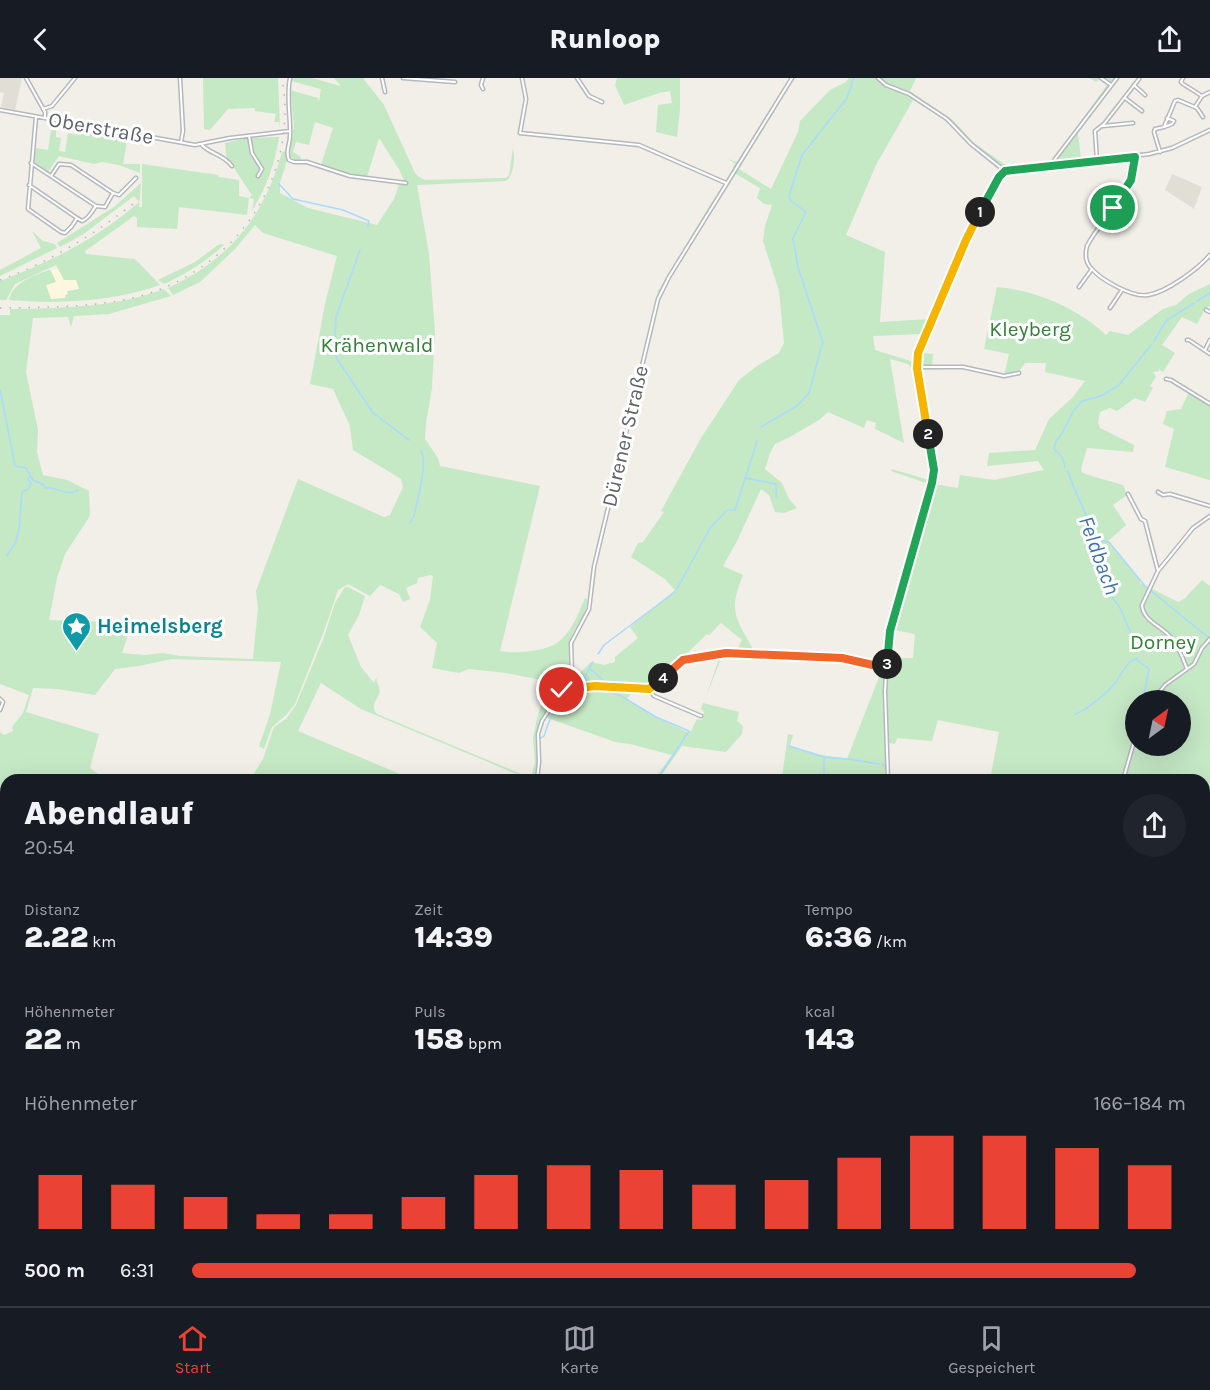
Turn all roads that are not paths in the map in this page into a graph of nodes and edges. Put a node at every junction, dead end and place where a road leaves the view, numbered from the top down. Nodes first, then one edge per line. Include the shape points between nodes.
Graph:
1 (26, 78) edge
2 (75, 78) edge
3 (180, 78) edge
4 (290, 78) edge
5 (382, 78) edge
6 (402, 78) edge
7 (410, 78) edge
8 (483, 78) edge
9 (522, 78) edge
10 (577, 78) edge
11 (792, 78) edge
12 (878, 78) edge
13 (1101, 78) edge
14 (1117, 78) edge
15 (425, 79) edge
16 (441, 79) edge
17 (1138, 79) edge
18 (1182, 79) edge
19 (456, 82) dead end
20 (1111, 85) junction
21 (1134, 86) junction
22 (483, 89) dead end
23 (385, 92) dead end
24 (1210, 92) edge
25 (1145, 95) dead end
26 (1202, 96) junction
27 (1125, 97) junction
28 (602, 102) dead end
29 (1196, 107) junction
30 (42, 109) junction
31 (0, 110) edge
32 (1142, 111) dead end
33 (36, 117) junction
34 (1203, 117) dead end
35 (41, 118) junction
36 (45, 118) junction
37 (1167, 118) junction
38 (1133, 123) dead end
39 (1100, 127) junction
40 (1164, 127) junction
41 (1210, 130) edge
42 (290, 131) junction
43 (249, 136) junction
44 (181, 142) junction
45 (202, 144) junction
46 (1160, 152) junction
47 (1135, 157) junction
48 (1097, 160) junction
49 (32, 163) junction
50 (1053, 165) junction
51 (232, 166) dead end
52 (1005, 171) junction
53 (51, 176) junction
54 (258, 176) dead end
55 (136, 178) dead end
56 (406, 183) dead end
57 (726, 183) junction
58 (29, 185) junction
59 (113, 194) junction
60 (96, 206) junction
61 (77, 218) junction
62 (1210, 255) edge
63 (1092, 269) junction
64 (1079, 287) dead end
65 (1123, 289) junction
66 (1110, 308) dead end
67 (1206, 310) dead end
68 (1210, 312) edge
69 (1187, 340) dead end
70 (1210, 340) edge
71 (1205, 350) junction
72 (1210, 354) edge
73 (917, 368) junction
74 (1019, 373) dead end
75 (1166, 379) dead end
76 (1210, 404) edge
77 (1158, 492) dead end
78 (1128, 494) dead end
79 (1210, 506) edge
80 (1210, 516) edge
81 (1158, 571) junction
82 (1210, 639) edge
83 (886, 668) junction
84 (1187, 669) junction
85 (563, 689) junction
86 (649, 689) junction
87 (1162, 690) edge
88 (0, 699) edge
89 (0, 710) edge
90 (701, 716) dead end
91 (1130, 756) edge
92 (538, 774) edge
93 (888, 774) edge
94 (1125, 774) edge

1 - 30 street
2 - 30 street via 52,106
3 - 44 street
4 - 42 street
5 - 23 street
6 - 7 street
7 - 15 street
8 - 22 street
9 - 57 street via 526,99 520,134 643,146
10 - 28 street via 589,96
11 - 57 street, Dürener Straße
12 - 52 street via 947,119
13 - 20 street
14 - 20 street
15 - 16 street
16 - 19 street
17 - 21 street
18 - 26 street via 1183,84
20 - 50 street
21 - 25 street
21 - 27 street
24 - 26 street
26 - 29 street
27 - 32 street
27 - 39 street
29 - 34 street
29 - 37 street via 1177,100
30 - 35 street
30 - 36 street
31 - 33 street, Oberstraße
33 - 35 street, Oberstraße
33 - 49 street
35 - 36 street, Oberstraße
36 - 44 street, Oberstraße
37 - 40 street
37 - 40 street via 1174,121
38 - 39 street
39 - 48 street via 1094,135
40 - 46 street via 1154,132
41 - 46 street
42 - 43 street, Oberstraße
42 - 56 street via 287,153 292,161 350,176
43 - 45 street, Oberstraße
43 - 54 street via 252,153 262,169
44 - 45 street, Oberstraße
45 - 51 street, Oberstraße
46 - 47 street
47 - 48 street
47 - 63 street via 1129,185 1087,246 1086,260
48 - 50 street
49 - 53 street
49 - 58 street
50 - 52 street
52 - 73 street via 966,240 918,353
53 - 59 street via 59,164 68,164
53 - 60 street
55 - 59 street via 119,195
57 - 85 street, Dürener Straße via 658,300 594,567 589,609 572,641 572,674
58 - 61 street
58 - 61 street via 28,209 63,233
59 - 60 street via 105,207
60 - 61 street via 86,219
62 - 65 street via 1199,267 1156,293 1139,296
63 - 64 street
63 - 65 street
65 - 66 street
67 - 68 street
69 - 71 street
70 - 71 street
71 - 72 street
73 - 74 street via 963,367 1004,376
73 - 83 street via 934,470 890,631
75 - 76 street
77 - 79 street
78 - 81 street via 1141,519 1146,521
80 - 81 street via 1193,528
81 - 84 street via 1142,611 1172,638
82 - 84 street
83 - 86 street via 842,658 726,653 683,660
83 - 93 street
84 - 87 street
85 - 86 street
85 - 92 street, Dürener Straße via 542,720
86 - 90 street via 654,696
88 - 89 street
91 - 94 street

